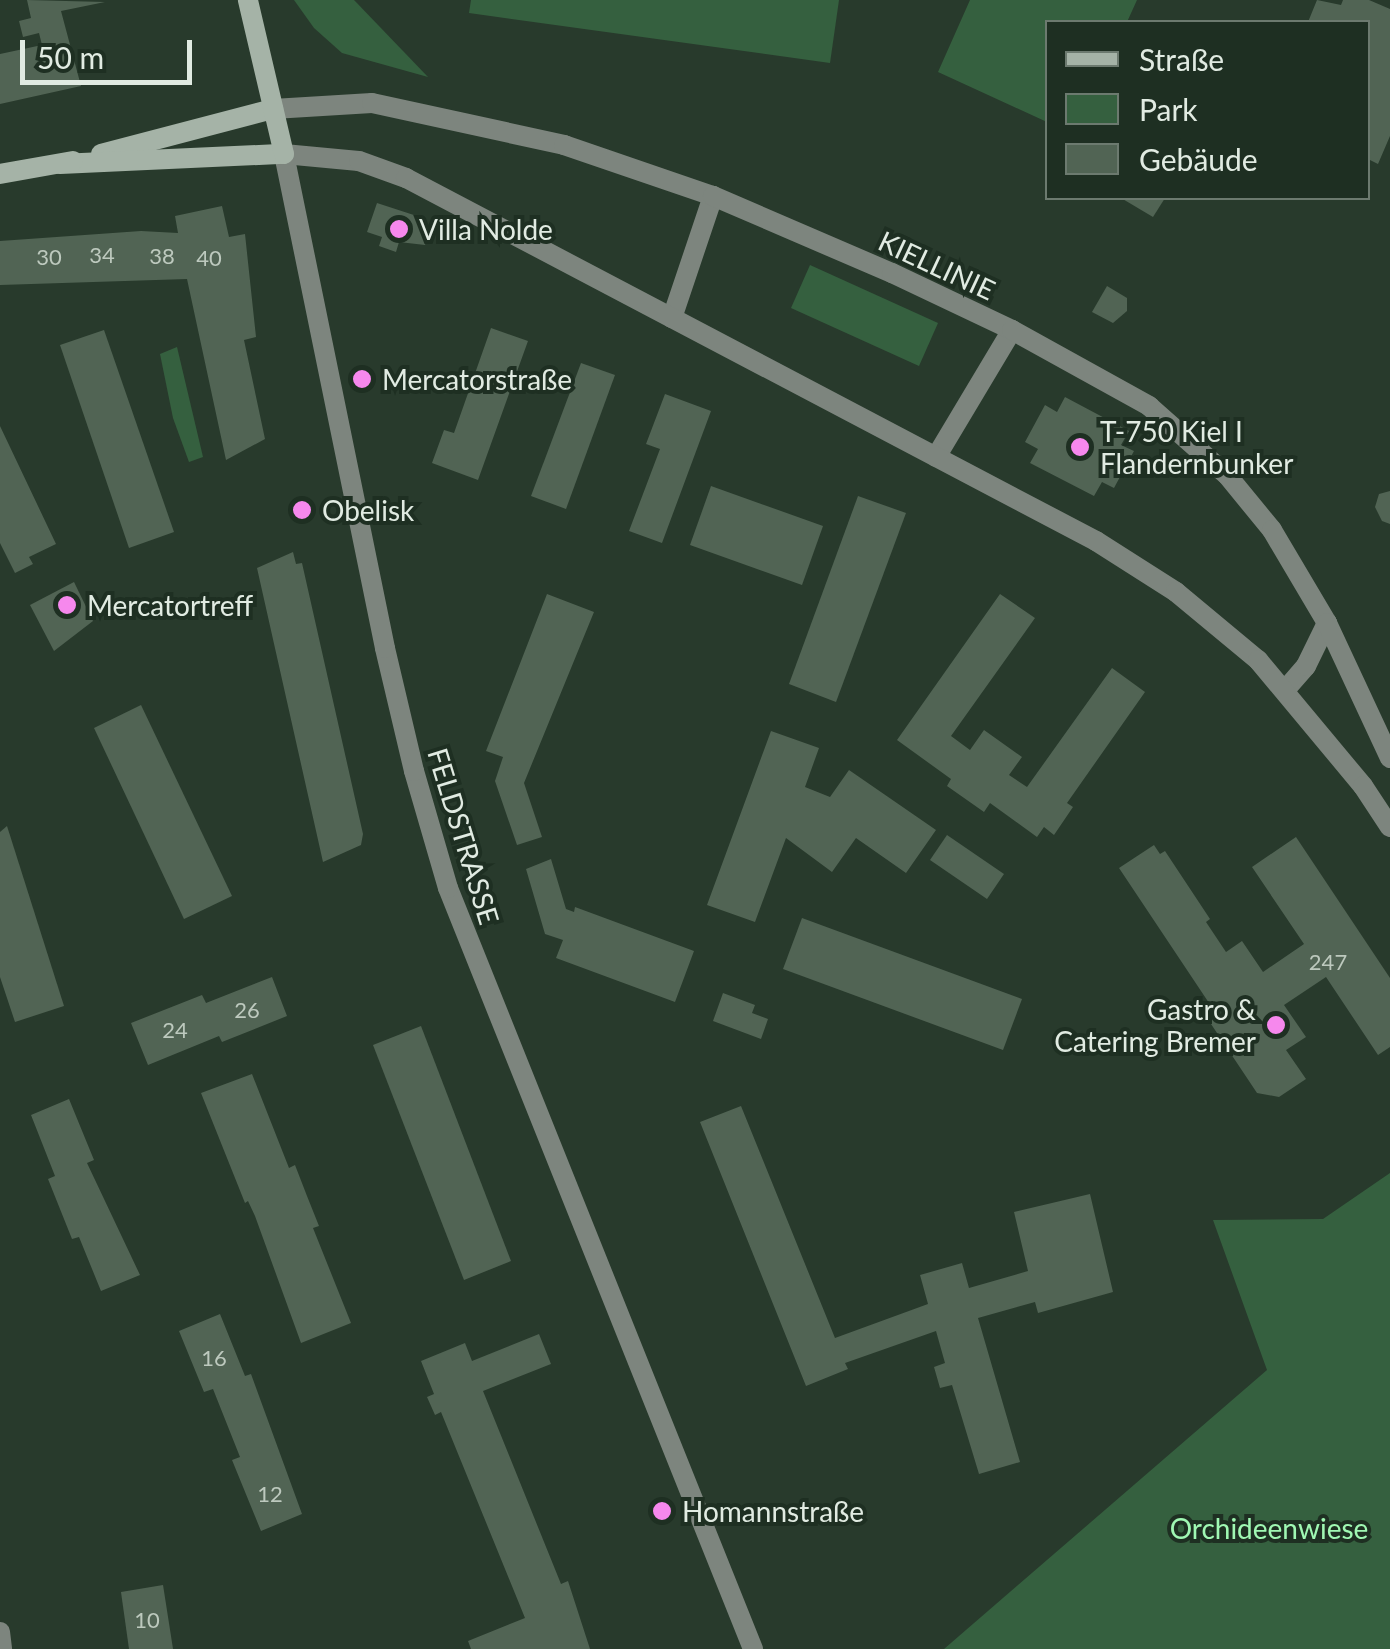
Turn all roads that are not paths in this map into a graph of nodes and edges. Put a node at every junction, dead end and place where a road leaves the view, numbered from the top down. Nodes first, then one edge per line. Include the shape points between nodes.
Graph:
1 (248, 0) edge
2 (274, 109) junction
3 (284, 154) junction
4 (60, 164) junction
5 (0, 174) edge
6 (714, 196) junction
7 (672, 318) junction
8 (1012, 330) junction
9 (936, 457) junction
10 (1327, 624) junction
11 (1286, 690) junction
12 (1390, 758) edge
13 (1390, 827) edge
14 (0, 1632) edge
15 (2, 1649) edge
16 (754, 1649) edge

1 - 2 main road, FELDSTRASSE
2 - 3 main road, FELDSTRASSE
2 - 4 main road
2 - 6 street, KIELLINIE via 372,103 564,144
3 - 4 main road
3 - 7 street via 359,161 406,178
3 - 16 street, FELDSTRASSE via 385,648 448,888
4 - 5 main road
6 - 7 street
6 - 8 street, KIELLINIE
7 - 9 street
8 - 9 street
8 - 10 street, KIELLINIE via 1149,406 1227,475 1272,530
9 - 11 street via 1096,541 1176,592
10 - 11 street
10 - 12 street, KIELLINIE
11 - 13 street
14 - 15 street

